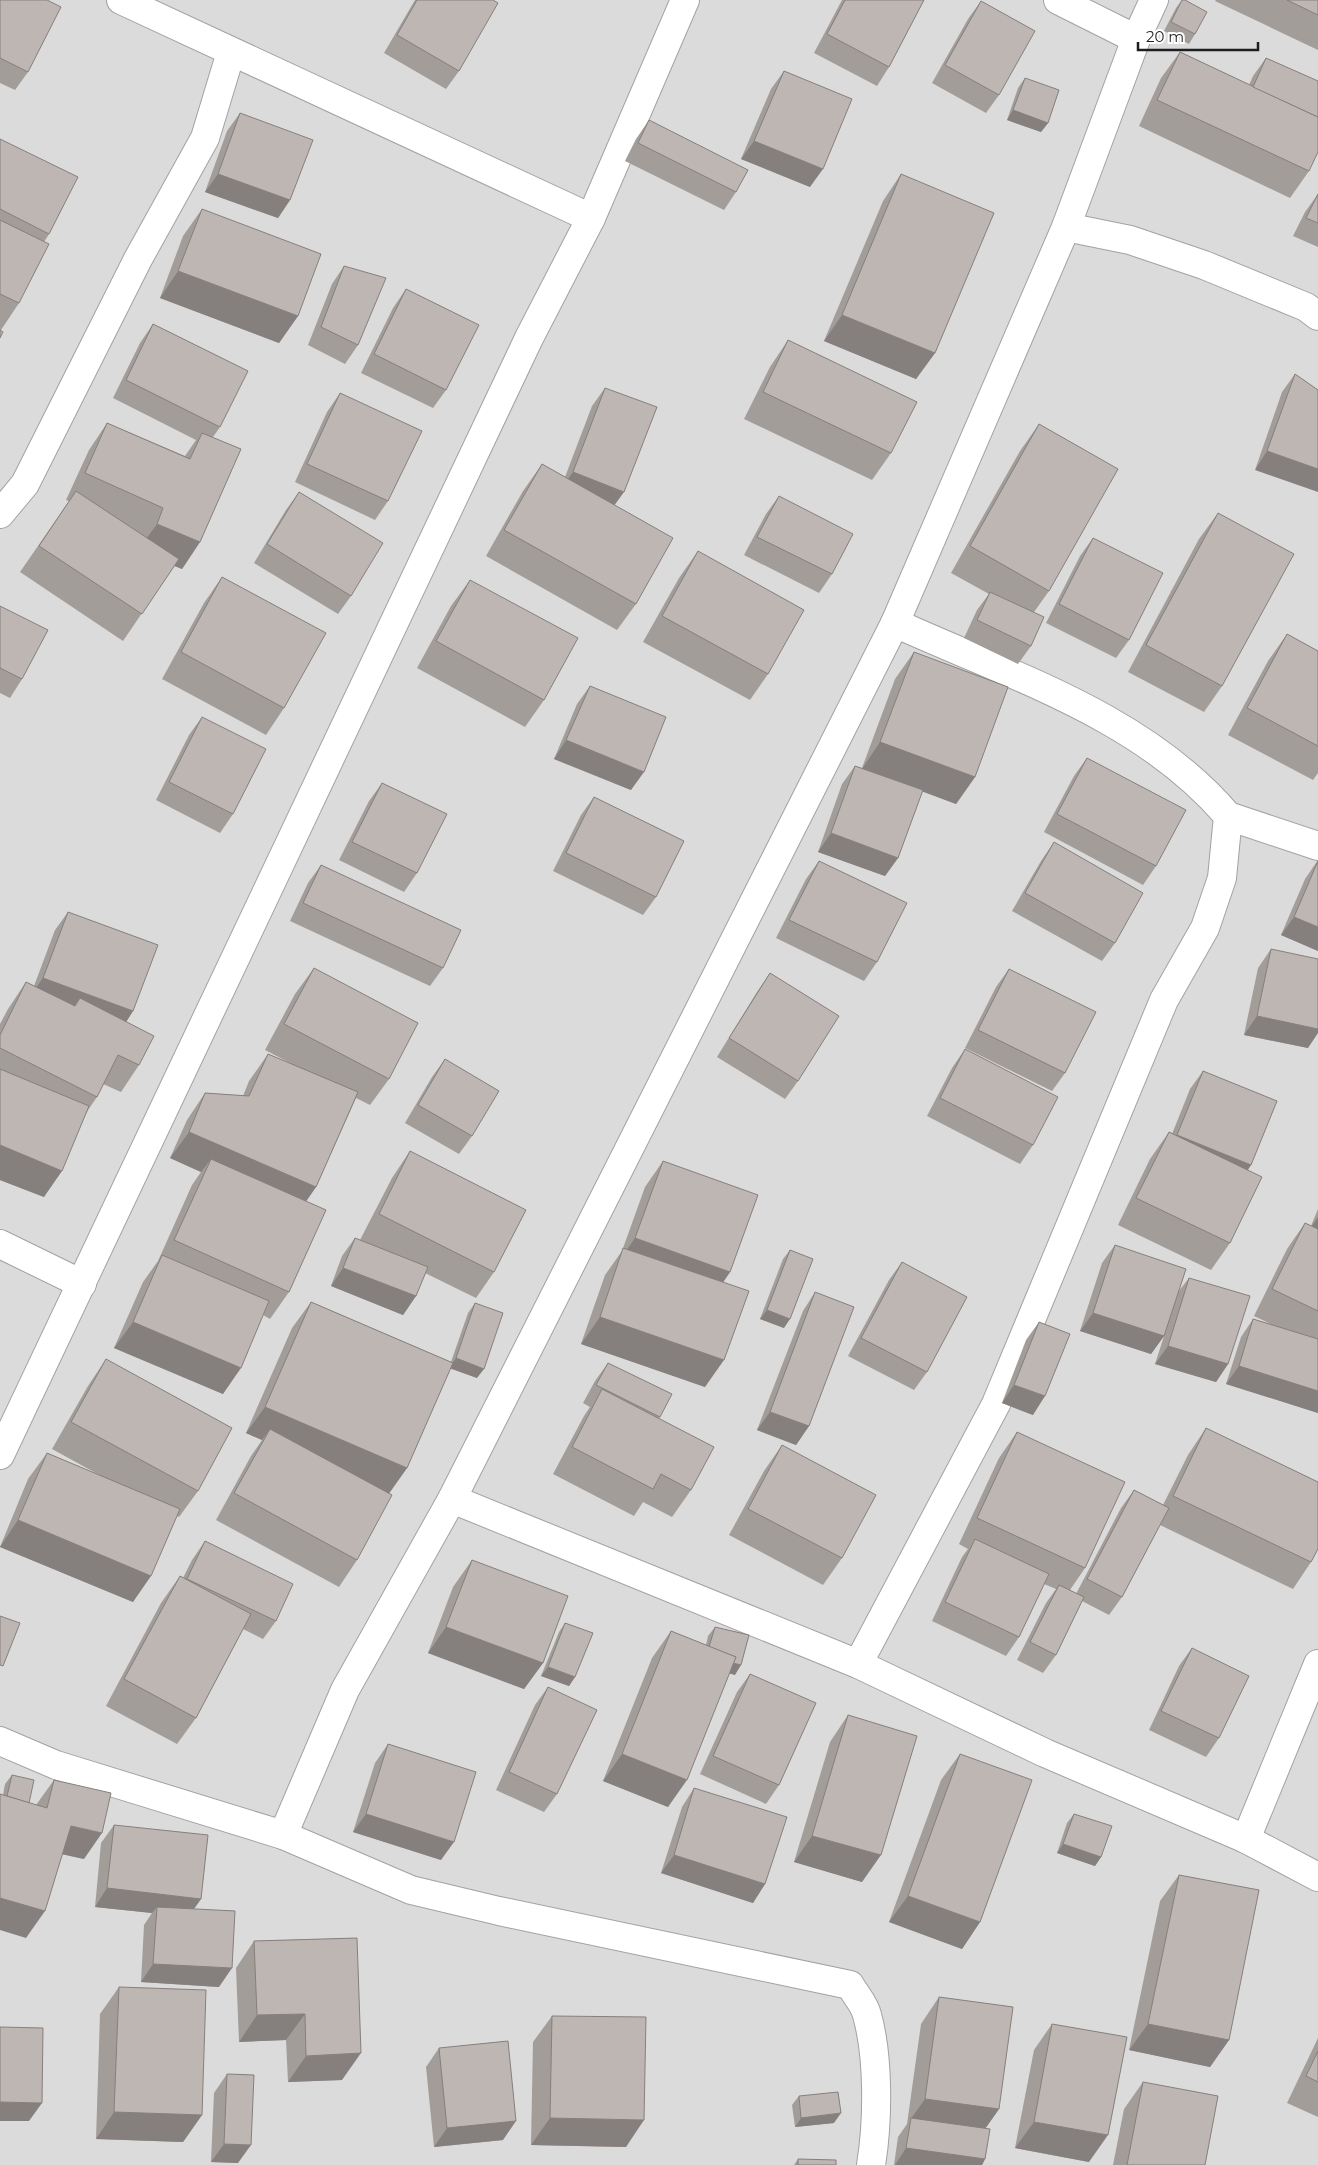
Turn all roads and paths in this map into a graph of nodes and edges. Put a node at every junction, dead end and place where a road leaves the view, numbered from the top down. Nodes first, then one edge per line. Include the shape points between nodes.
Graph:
1 (121, 0) edge
2 (685, 0) edge
3 (1058, 0) edge
4 (1154, 0) edge
5 (1136, 39) junction
6 (231, 52) junction
7 (591, 218) junction
8 (1066, 226) junction
9 (1318, 316) edge
10 (0, 514) edge
11 (895, 623) junction
12 (1228, 816) junction
13 (1318, 846) edge
14 (0, 1244) edge
15 (82, 1284) junction
16 (0, 1455) edge
17 (452, 1499) junction
18 (858, 1664) junction
19 (1318, 1664) edge
20 (0, 1740) edge
21 (283, 1835) junction
22 (1246, 1840) junction
23 (1318, 1876) edge
24 (871, 2165) edge

1 - 6 street
2 - 7 street
3 - 5 street
4 - 5 street
5 - 8 street
6 - 7 street
6 - 10 street via 205,138 138,259 25,484
7 - 15 street via 529,338
8 - 9 street via 1130,240 1204,265 1306,307
8 - 11 street
11 - 12 street via 1086,707 1164,756 1206,790
11 - 17 street
12 - 13 street
12 - 18 street via 1222,878 1205,928 1164,1000 996,1404
14 - 15 street
15 - 16 street
17 - 18 street
17 - 21 street via 344,1690
18 - 22 street via 1045,1753
19 - 22 street
20 - 21 street via 56,1765
21 - 24 street via 411,1890 850,1985 867,2014 874,2063 876,2134
22 - 23 street

